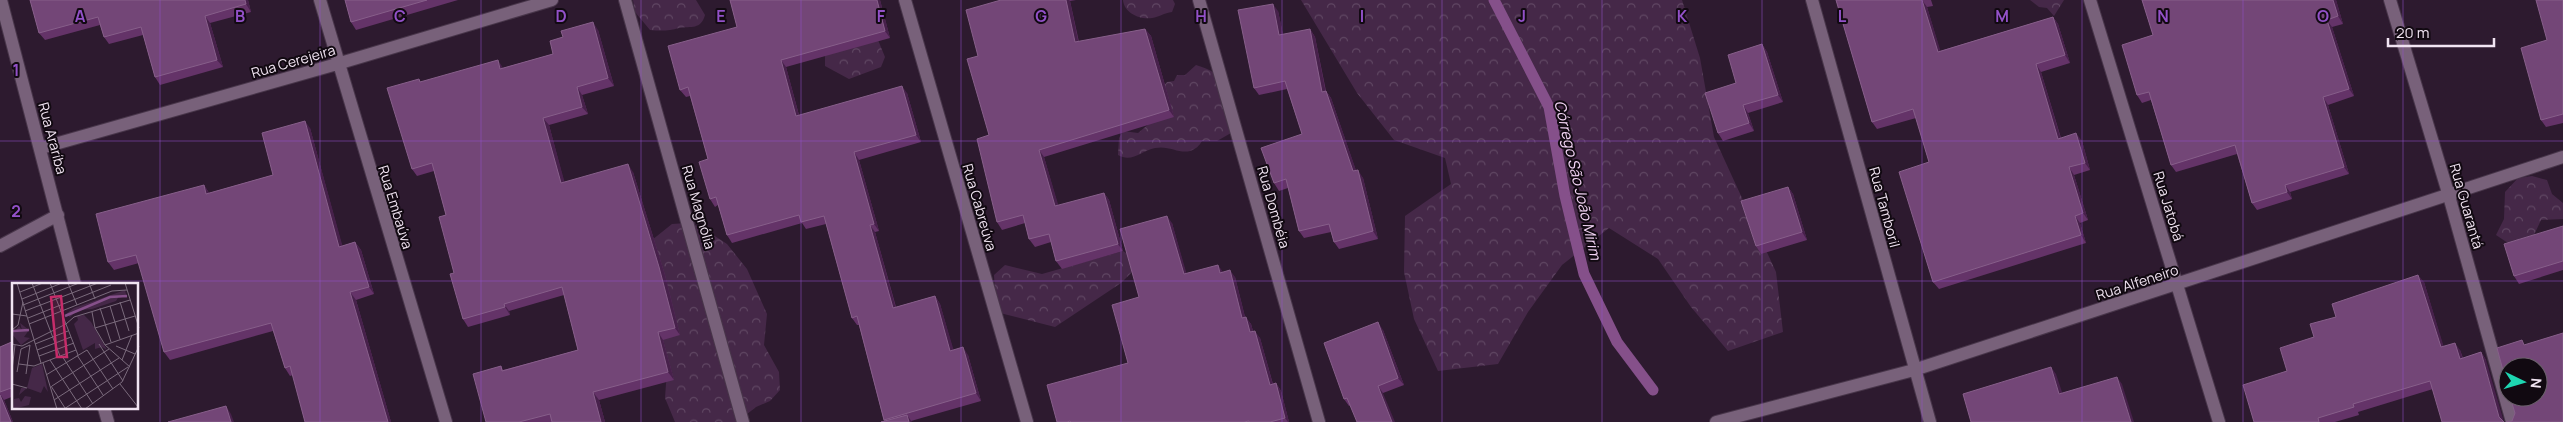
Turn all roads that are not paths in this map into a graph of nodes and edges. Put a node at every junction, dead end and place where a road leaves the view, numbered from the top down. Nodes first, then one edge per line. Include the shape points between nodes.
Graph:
1 (1, 0) edge
2 (320, 0) edge
3 (552, 0) edge
4 (625, 0) edge
5 (904, 0) edge
6 (1199, 0) edge
7 (1812, 0) edge
8 (2090, 0) edge
9 (2390, 0) edge
10 (337, 64) junction
11 (40, 148) junction
12 (2563, 157) edge
13 (2449, 196) junction
14 (58, 215) junction
15 (0, 246) edge
16 (74, 283) edge
17 (2178, 285) junction
18 (1914, 370) junction
19 (446, 422) edge
20 (744, 422) edge
21 (1027, 422) edge
22 (1319, 422) edge
23 (1716, 422) edge
24 (1930, 422) edge
25 (2219, 422) edge
26 (2512, 422) edge

1 - 11 street, Rua Araríba
2 - 10 street, Rua Embaúva
3 - 10 street, Rua Cerejeira
4 - 20 street, Rua Magnólia
5 - 21 street, Rua Cabreúva
6 - 22 street, Rua Dombéia
7 - 18 street, Rua Tamboril
8 - 17 street, Rua Jatobá
9 - 13 street, Rua Guarantá
10 - 11 street, Rua Cerejeira
10 - 19 street, Rua Embaúva
11 - 14 street, Rua Araríba
12 - 13 street, Rua Alfeneiro
13 - 17 street, Rua Alfeneiro
13 - 26 street, Rua Guarantá
14 - 15 street
14 - 16 street, Rua Araríba
17 - 18 street, Rua Alfeneiro
17 - 25 street, Rua Jatobá
18 - 23 street, Rua Alfeneiro
18 - 24 street, Rua Tamboril

